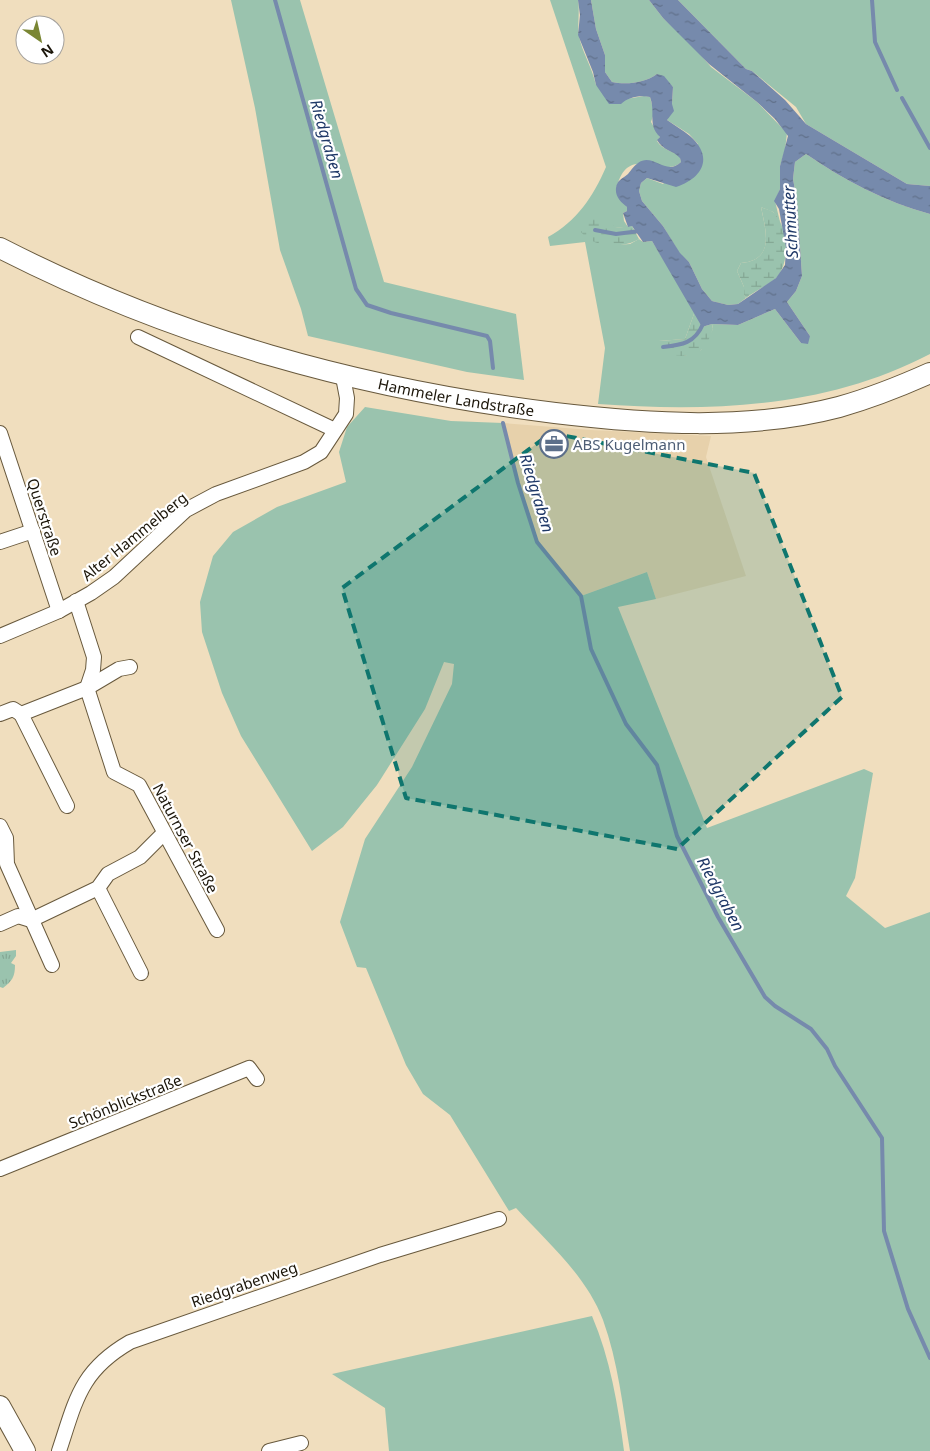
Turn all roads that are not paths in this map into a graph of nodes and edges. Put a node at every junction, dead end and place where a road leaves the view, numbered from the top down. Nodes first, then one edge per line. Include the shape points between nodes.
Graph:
1 (0, 248) edge
2 (138, 337) dead end
3 (930, 372) edge
4 (343, 377) junction
5 (336, 430) junction
6 (0, 433) edge
7 (33, 531) junction
8 (0, 542) edge
9 (76, 601) junction
10 (59, 611) junction
11 (0, 636) edge
12 (130, 667) dead end
13 (87, 688) junction
14 (0, 714) edge
15 (21, 714) junction
16 (67, 806) dead end
17 (0, 826) edge
18 (164, 833) junction
19 (98, 888) junction
20 (31, 920) junction
21 (0, 924) edge
22 (218, 930) dead end
23 (52, 965) dead end
24 (141, 973) dead end
25 (257, 1079) dead end
26 (0, 1169) edge
27 (499, 1219) dead end
28 (0, 1406) edge
29 (300, 1443) dead end
30 (25, 1451) edge
31 (59, 1451) edge
32 (269, 1451) edge

1 - 4 main road, Hammeler Landstraße via 171,324
2 - 5 street
3 - 4 main road, Hammeler Landstraße via 896,388 838,407 775,418 694,423 603,419 484,404
4 - 5 street, Alter Hammelberg via 346,414
5 - 9 street, Alter Hammelberg via 322,452 304,462 216,494 186,510 114,577
6 - 7 street, Querstraße
7 - 8 street
7 - 10 street, Querstraße
9 - 10 street, Alter Hammelberg
9 - 13 street via 94,657
10 - 11 street, Alter Hammelberg
12 - 13 street via 120,669
13 - 15 street
13 - 18 street, Naturnser Straße via 114,772 139,785
14 - 15 street via 13,709
15 - 16 street
17 - 20 street via 6,838 7,864
18 - 19 street via 140,857 108,874
18 - 22 street, Naturnser Straße
19 - 20 street
19 - 24 street
20 - 21 street via 18,916
20 - 23 street
25 - 26 street, Schönblickstraße via 249,1068
27 - 31 street, Riedgrabenweg via 380,1255 130,1342 98,1365 80,1389
28 - 30 main road
29 - 32 street

